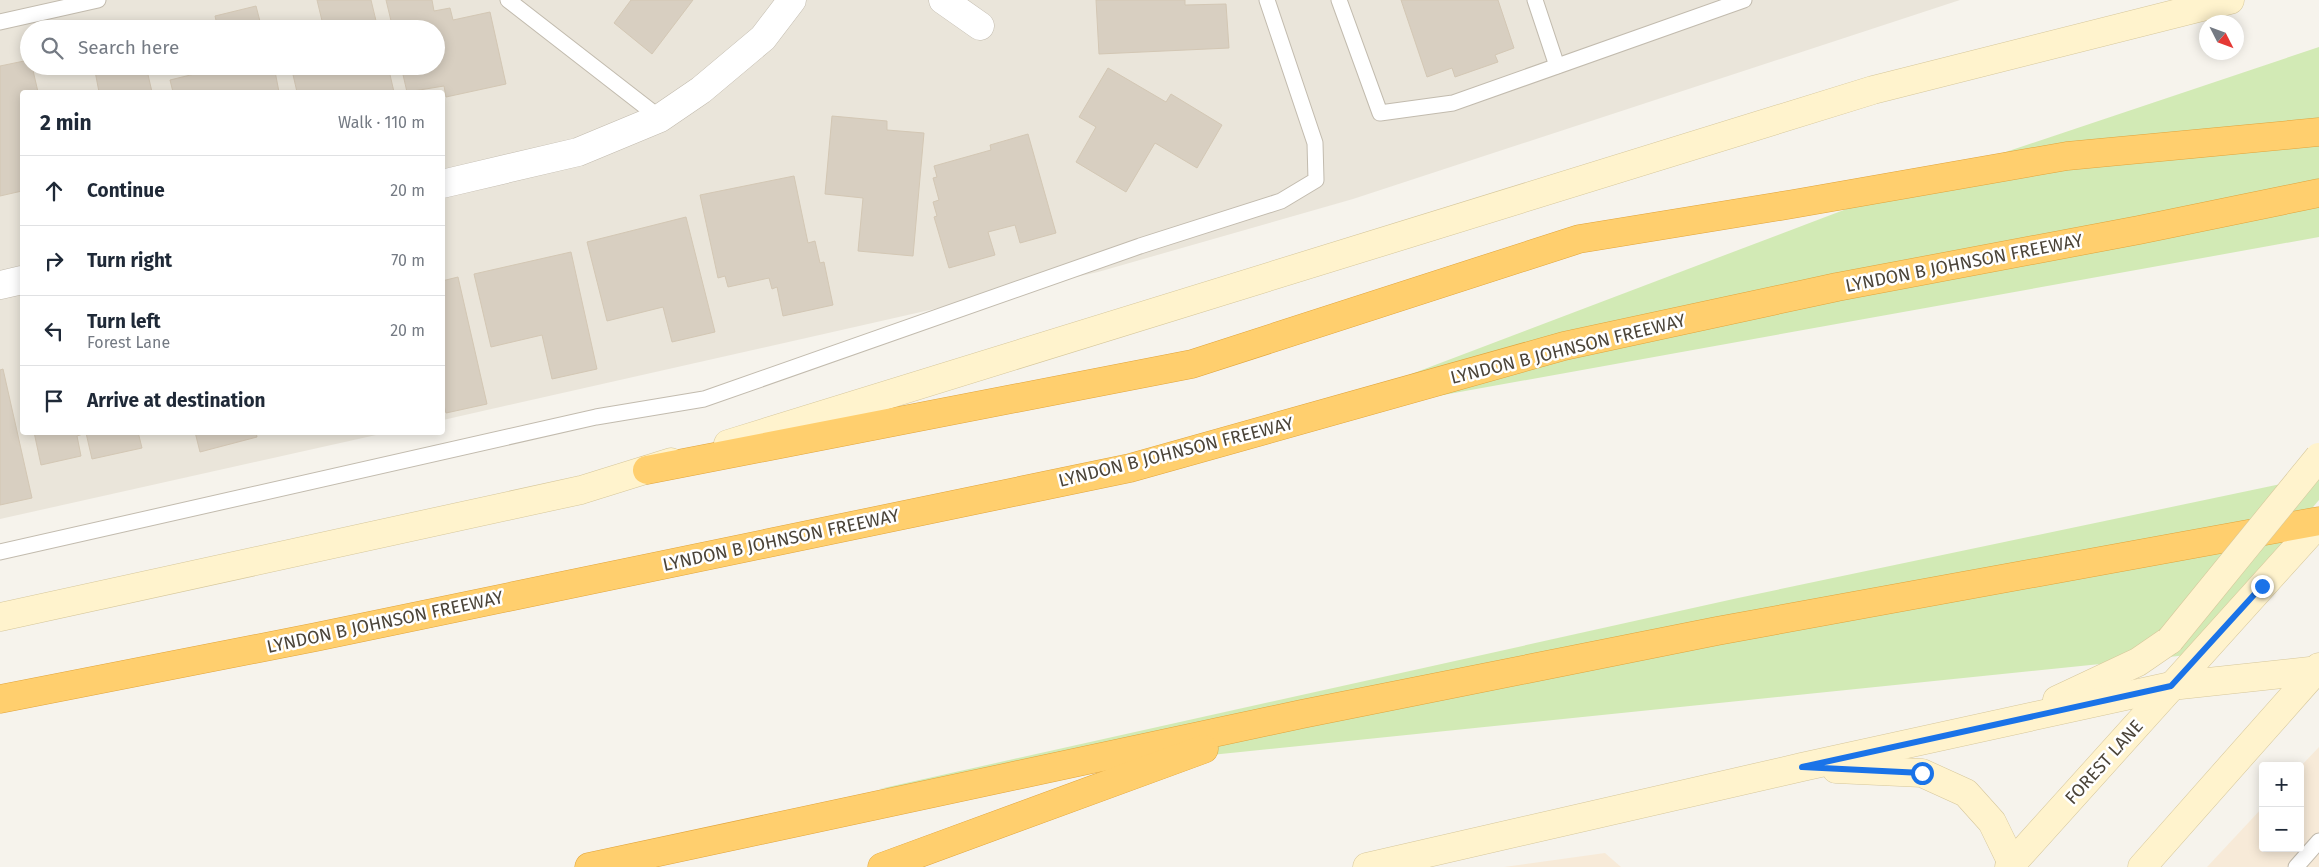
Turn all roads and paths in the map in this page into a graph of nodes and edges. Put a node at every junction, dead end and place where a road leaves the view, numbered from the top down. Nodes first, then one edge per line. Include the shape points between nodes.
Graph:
1 (98, 0) edge
2 (508, 0) edge
3 (792, 0) edge
4 (943, 0) edge
5 (1267, 0) edge
6 (1339, 0) edge
7 (1534, 0) edge
8 (1744, 0) edge
9 (2230, 0) edge
10 (0, 22) edge
11 (980, 26) dead end
12 (1557, 66) junction
13 (660, 118) junction
14 (2319, 132) edge
15 (445, 183) edge
16 (2319, 193) edge
17 (20, 280) edge
18 (0, 285) edge
19 (2319, 457) edge
20 (647, 470) junction
21 (2319, 522) edge
22 (0, 552) edge
23 (0, 617) edge
24 (2318, 669) edge
25 (2171, 686) junction
26 (0, 699) edge
27 (1302, 714) junction
28 (2010, 722) junction
29 (1802, 767) junction
30 (2319, 841) edge
31 (2011, 865) edge
32 (588, 867) edge
33 (882, 867) edge
34 (1367, 867) edge
35 (2142, 867) edge
36 (2296, 867) edge

1 - 10 lane
2 - 13 lane
3 - 13 street via 763,38 701,90
4 - 11 street
5 - 22 lane via 1315,143 1316,180 1281,201 1140,246 704,399 596,417
6 - 12 lane via 1380,113 1453,103
7 - 12 lane
8 - 12 lane
9 - 20 main road via 1873,90
13 - 15 street via 578,152
14 - 20 highway via 2067,156 1579,239 1192,364
16 - 26 highway, LYNDON B JOHNSON FREEWAY via 1837,287 1564,346 1130,468 316,638
17 - 18 street
19 - 28 main road, bridge via 2170,640 2138,662
20 - 23 main road via 581,490
21 - 25 main road, FOREST LANE
21 - 27 highway via 1716,631
24 - 25 main road
24 - 35 main road
25 - 28 main road
25 - 31 main road, FOREST LANE
27 - 32 highway
27 - 33 highway
28 - 29 main road
29 - 31 main road via 1922,773 1966,793 1992,822
29 - 34 main road
30 - 36 lane

